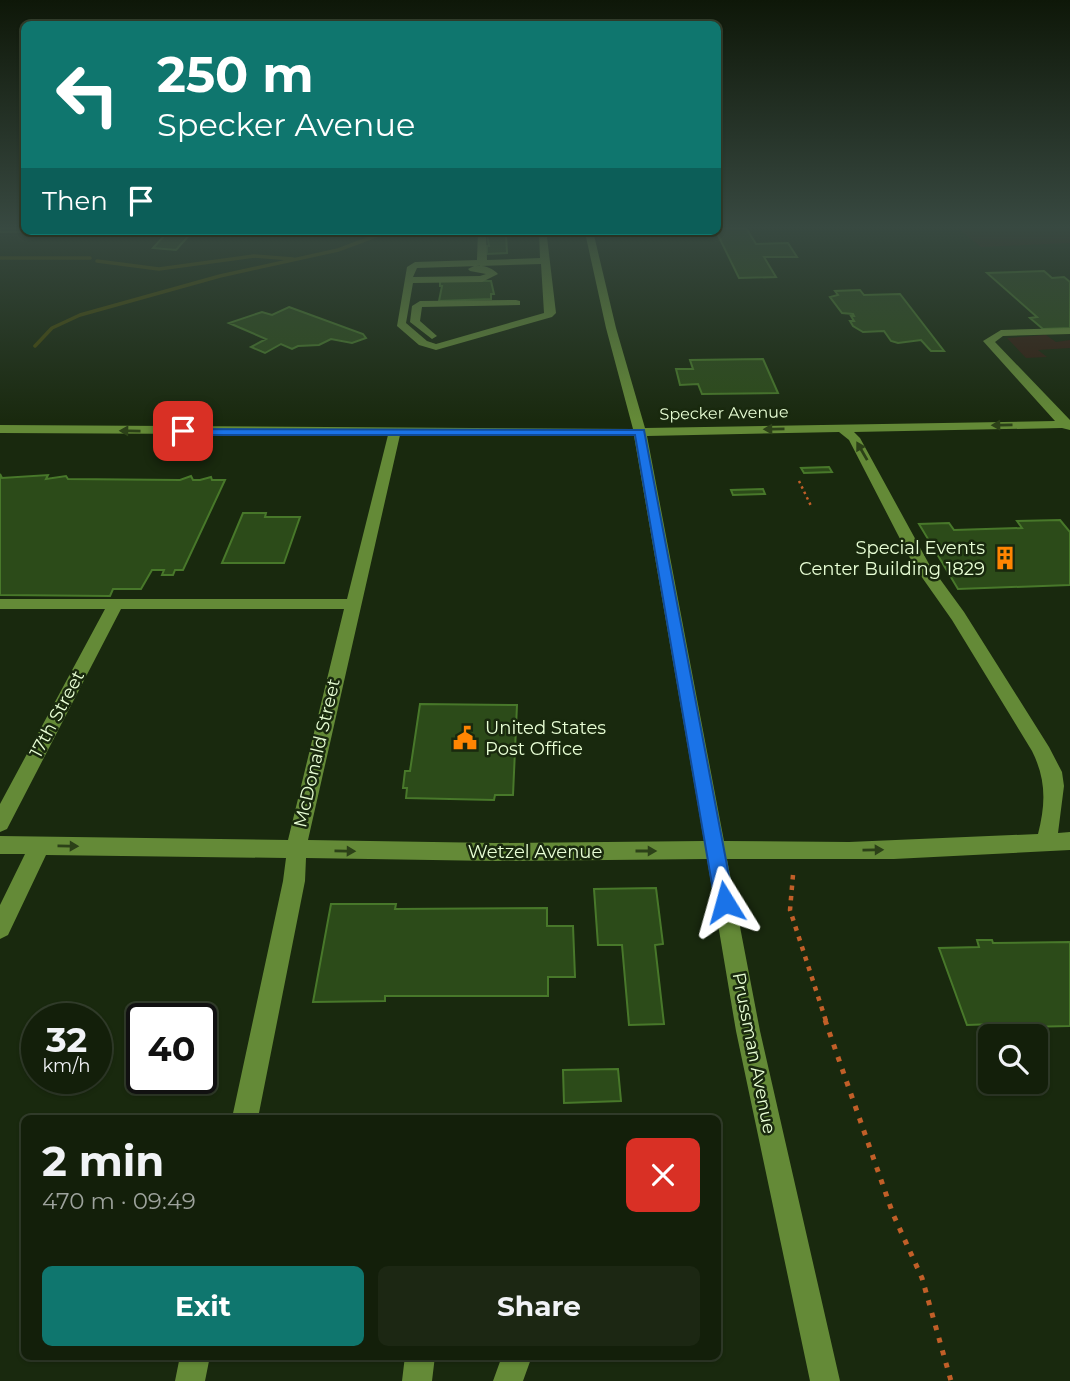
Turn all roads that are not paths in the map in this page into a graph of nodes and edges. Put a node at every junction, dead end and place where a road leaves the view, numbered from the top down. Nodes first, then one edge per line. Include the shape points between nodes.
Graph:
1 (406, 292) edge
2 (549, 292) edge
3 (603, 292) edge
4 (516, 303) dead end
5 (1070, 331) edge
6 (451, 344) junction
7 (1068, 426) edge
8 (841, 428) junction
9 (0, 429) edge
10 (395, 432) junction
11 (640, 432) junction
12 (0, 604) edge
13 (352, 604) junction
14 (115, 605) junction
15 (0, 823) edge
16 (1070, 841) edge
17 (1045, 842) junction
18 (0, 845) edge
19 (40, 846) junction
20 (717, 850) junction
21 (298, 851) junction
22 (7, 899) edge
23 (0, 928) edge
24 (247, 1115) edge
25 (194, 1360) edge
26 (420, 1360) edge
27 (516, 1360) edge
28 (190, 1381) edge
29 (418, 1381) edge
30 (508, 1381) edge
31 (825, 1381) edge

1 - 6 street via 402,327 427,345
2 - 6 street via 551,313
3 - 11 street, Prussman Avenue
4 - 6 street via 418,305 417,324 440,342
5 - 7 street via 1001,333 989,339 990,346
7 -> 8 street, Specker Avenue
8 -> 11 street, Specker Avenue
17 -> 8 street via 1054,786 1046,760 922,566 854,438
10 -> 9 street, Specker Avenue
10 - 11 street, Specker Avenue
10 - 13 street, McDonald Street
11 - 20 street, Prussman Avenue
12 - 14 street
13 - 14 street
13 - 21 street, McDonald Street via 299,825
14 - 15 street, 17th Street
16 - 17 street, Wetzel Avenue
20 -> 17 street, Wetzel Avenue via 782,853
18 - 19 street, Wetzel Avenue
19 -> 21 street, Wetzel Avenue
19 - 22 street
21 -> 20 street, Wetzel Avenue
20 - 31 street, Prussman Avenue via 748,1031
21 - 24 street, McDonald Street
22 - 23 street
25 - 28 street
26 - 29 street
27 - 30 street

